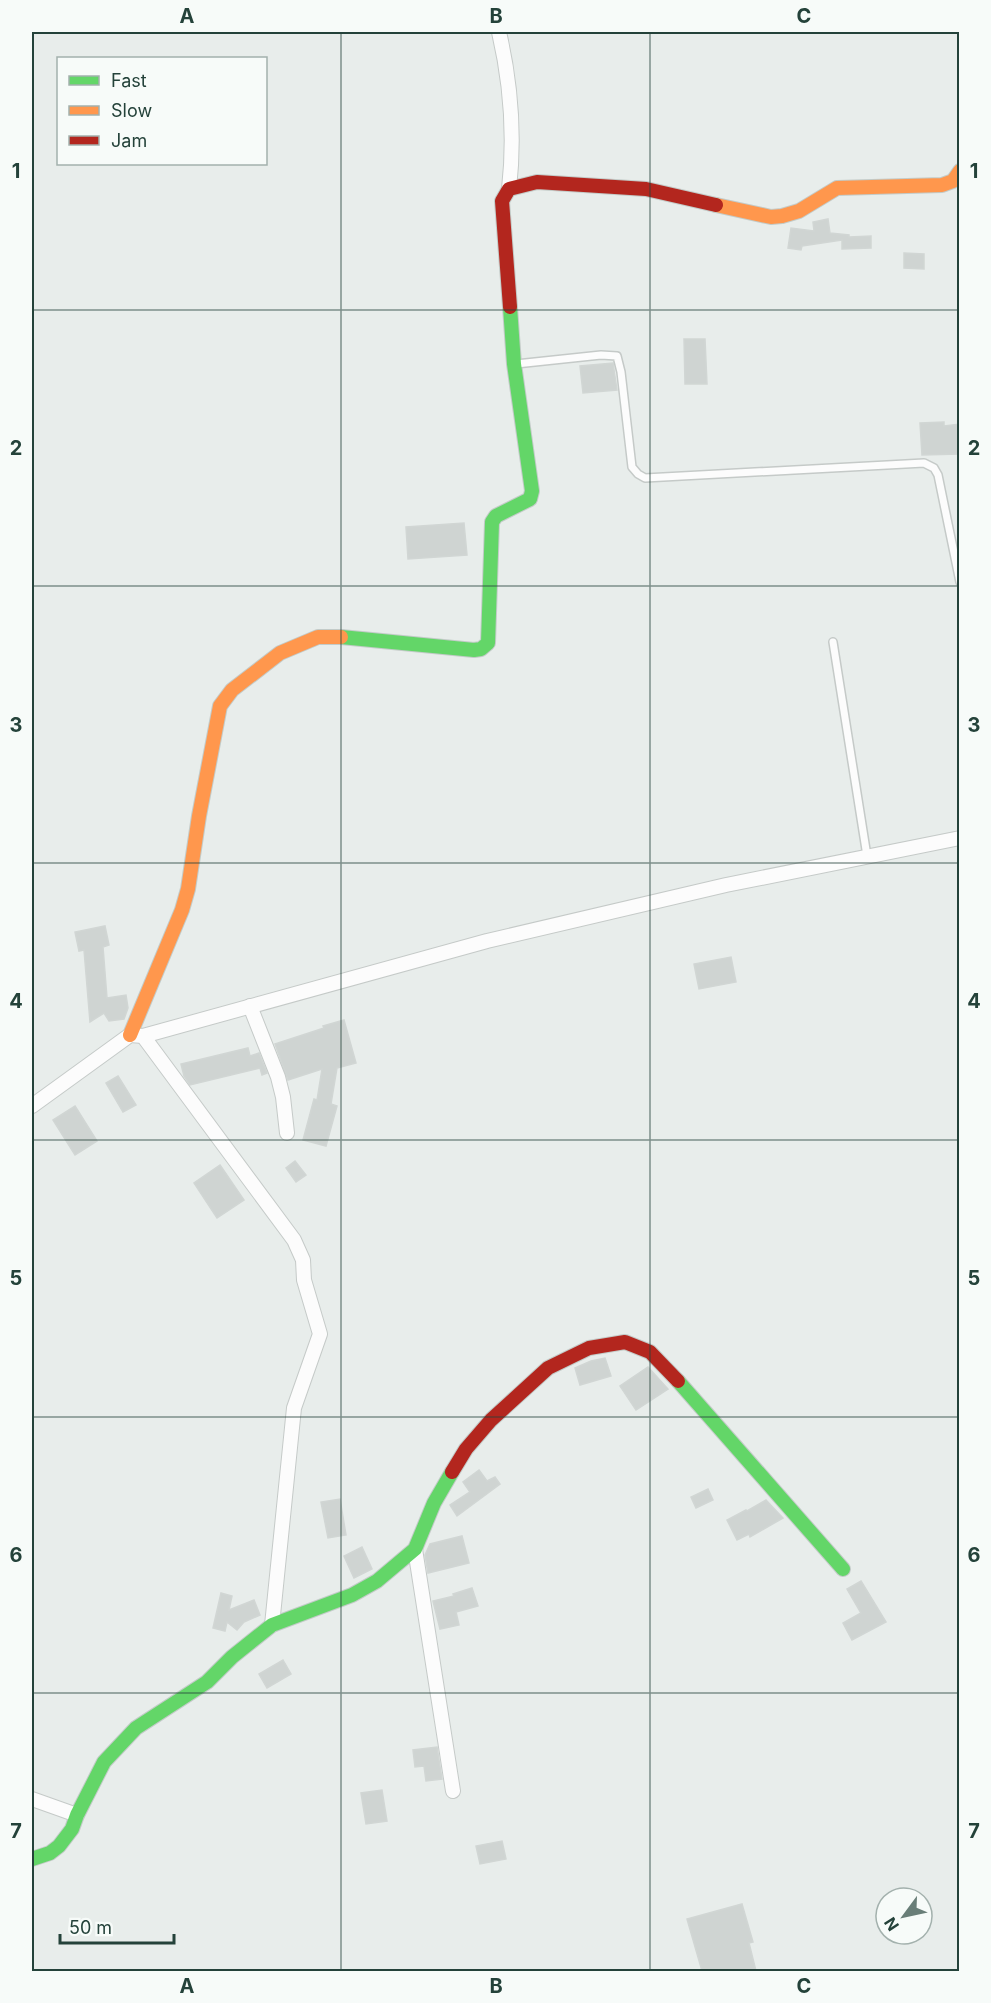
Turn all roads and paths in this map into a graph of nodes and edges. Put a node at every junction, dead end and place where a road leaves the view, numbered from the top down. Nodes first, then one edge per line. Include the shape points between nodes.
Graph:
1 (499, 32) edge
2 (960, 171) edge
3 (509, 189) junction
4 (514, 364) junction
5 (960, 582) edge
6 (833, 642) dead end
7 (960, 838) edge
8 (867, 856) junction
9 (250, 1006) junction
10 (136, 1036) junction
11 (32, 1107) edge
12 (287, 1133) dead end
13 (415, 1549) junction
14 (843, 1569) dead end
15 (272, 1625) junction
16 (453, 1791) dead end
17 (32, 1799) edge
18 (77, 1815) junction
19 (32, 1859) edge

1 - 3 street via 511,111
2 - 3 street via 951,183 942,185 837,188 799,213 785,217 646,189 537,182
3 - 4 street via 501,201
4 - 5 lane via 617,356 632,467 645,478 924,463 938,475
4 - 10 street via 532,491 530,499 496,516 492,522 488,643 474,651 318,637 280,653 232,690 220,706 215,726 182,910
6 - 8 lane
7 - 8 street
8 - 9 street via 487,941
9 - 10 street
9 - 12 street via 278,1077
10 - 11 street
10 - 15 street via 294,1240 303,1260 304,1280 320,1334 294,1408
13 - 14 street via 448,1479 466,1449 491,1420 548,1368 589,1348 625,1342 650,1352 668,1370
13 - 15 street via 352,1595
13 - 16 street
15 - 18 street via 207,1682 135,1728 104,1762
17 - 18 street
18 - 19 street via 59,1846

